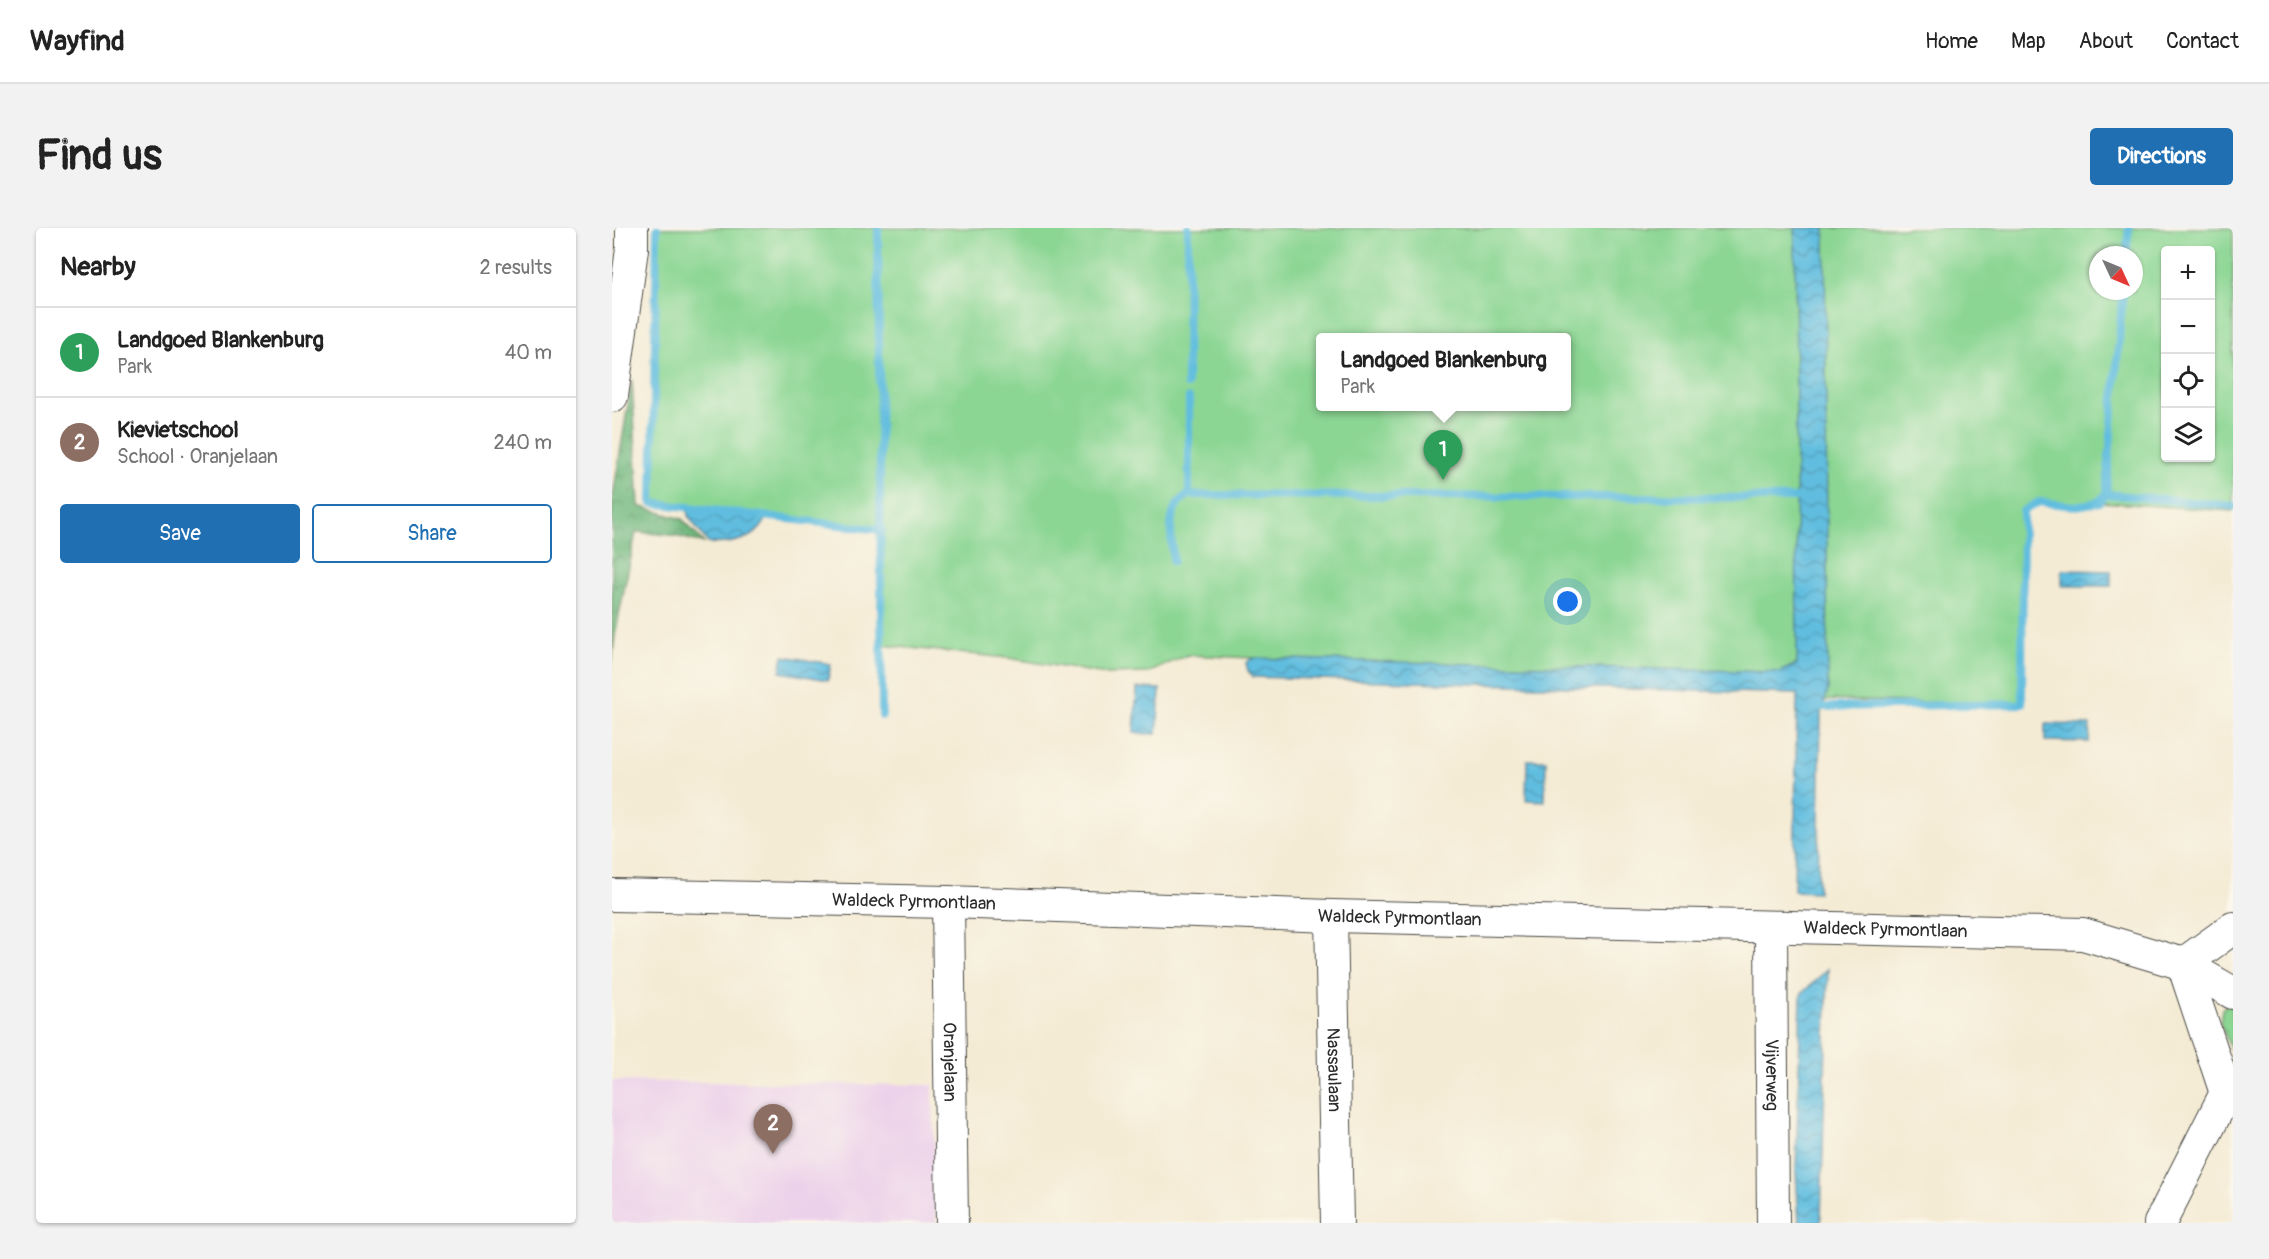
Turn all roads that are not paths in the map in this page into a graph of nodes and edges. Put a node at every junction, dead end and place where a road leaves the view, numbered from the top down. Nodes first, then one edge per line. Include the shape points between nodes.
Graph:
1 (632, 228) edge
2 (612, 396) edge
3 (612, 895) edge
4 (948, 902) junction
5 (1331, 916) junction
6 (1771, 927) junction
7 (2233, 928) edge
8 (2183, 964) junction
9 (2233, 993) edge
10 (2229, 1092) edge
11 (952, 1223) edge
12 (1337, 1223) edge
13 (1773, 1223) edge
14 (2160, 1223) edge

1 - 2 street
3 - 4 street, Waldeck Pyrmontlaan
4 - 5 street, Waldeck Pyrmontlaan
4 - 11 street, Oranjelaan
5 - 6 street, Waldeck Pyrmontlaan
5 - 12 street, Nassaulaan
6 - 8 street, Waldeck Pyrmontlaan via 2083,934
6 - 13 street, Vijverweg
7 - 8 street
8 - 9 street, Waldeck Pyrmontlaan
8 - 10 street
10 - 14 street

